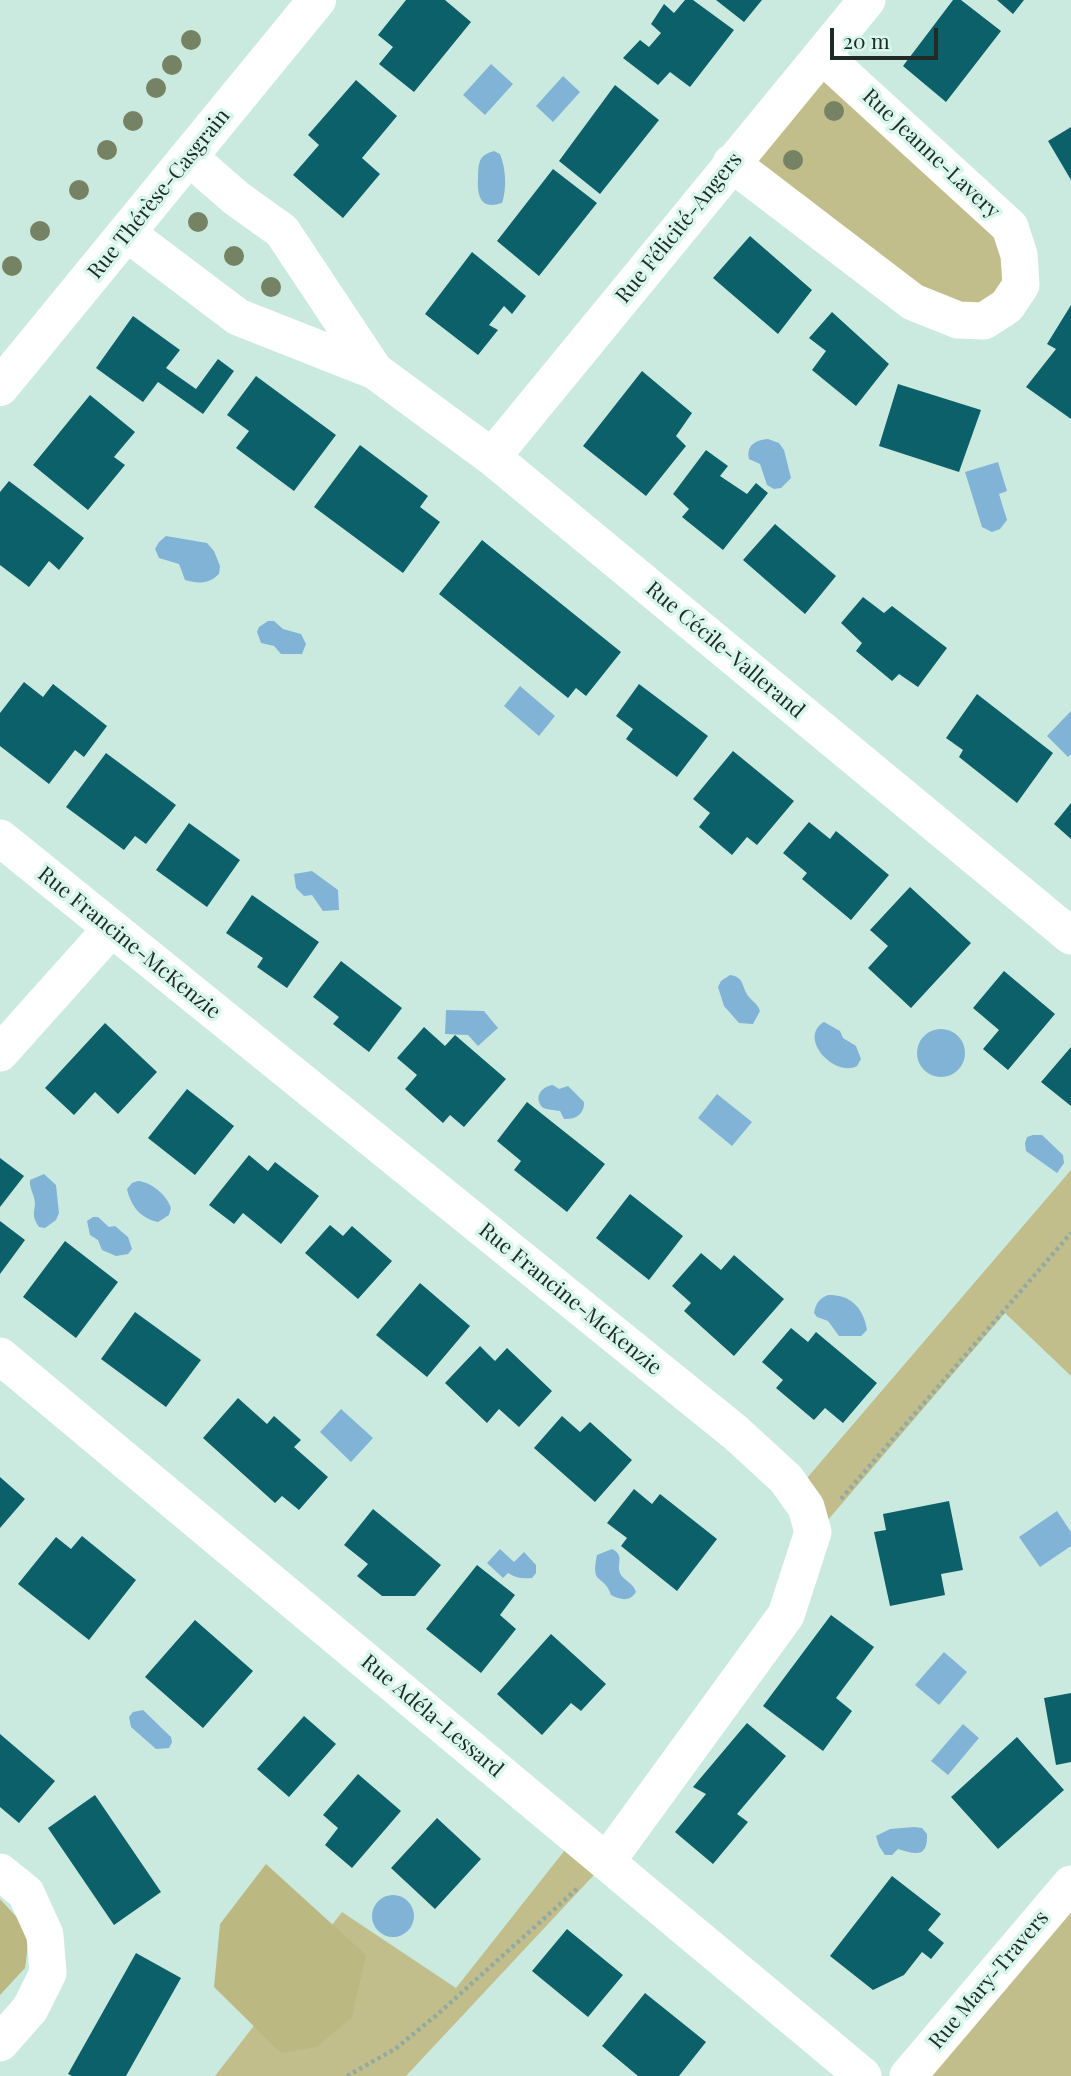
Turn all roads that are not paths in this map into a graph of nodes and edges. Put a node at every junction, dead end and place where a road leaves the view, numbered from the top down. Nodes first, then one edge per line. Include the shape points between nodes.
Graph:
1 (317, 0) edge
2 (867, 0) edge
3 (823, 56) junction
4 (189, 157) junction
5 (731, 163) junction
6 (128, 234) junction
7 (374, 371) junction
8 (0, 387) edge
9 (492, 457) junction
10 (0, 838) edge
11 (111, 929) junction
12 (1071, 936) edge
13 (0, 1053) edge
14 (0, 1356) edge
15 (607, 1861) junction
16 (0, 1872) edge
17 (1071, 1884) edge
18 (0, 2043) edge
19 (863, 2076) edge
20 (908, 2076) edge

1 - 4 street, Rue Thérèse-Casgrain
2 - 3 street, Rue Félicité-Angers
3 - 5 street, Rue Félicité-Angers
3 - 5 street, Rue Jeanne-Lavery via 1010,228 1019,255 1021,285 1007,306 984,321 958,320 913,302
4 - 6 street, Rue Thérèse-Casgrain
4 - 7 street, Rue Cécile-Vallerand via 282,231
5 - 9 street, Rue Félicité-Angers
6 - 7 street, Rue Cécile-Vallerand via 237,317
6 - 8 street, Rue Thérèse-Casgrain
7 - 9 street, Rue Cécile-Vallerand
9 - 12 street, Rue Cécile-Vallerand
10 - 11 street, Rue Francine-McKenzie
11 - 13 street
11 - 15 street, Rue Francine-McKenzie via 736,1433 786,1479 806,1507 813,1532 786,1615
14 - 15 street, Rue Adéla-Lessard
15 - 19 street, Rue Adéla-Lessard
16 - 18 street via 26,1893 45,1935 48,1973 30,2009
17 - 20 street, Rue Mary-Travers

